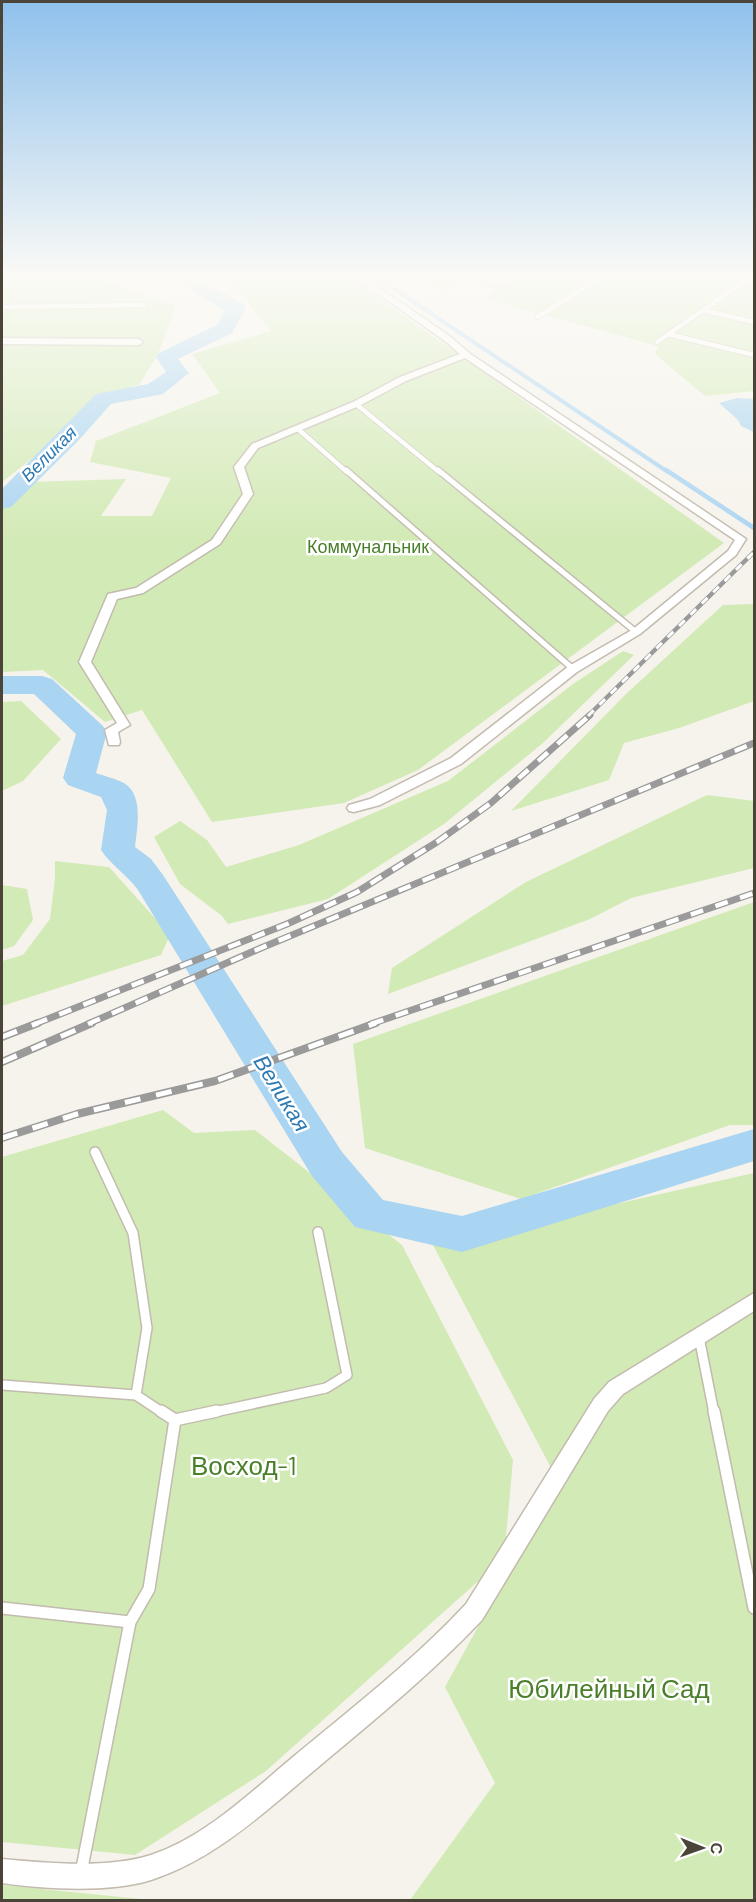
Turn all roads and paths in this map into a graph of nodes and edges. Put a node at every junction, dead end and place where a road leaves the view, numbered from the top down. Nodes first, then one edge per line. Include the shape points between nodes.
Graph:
1 (435, 367) edge
2 (484, 367) edge
3 (356, 404) junction
4 (298, 429) junction
5 (636, 632) junction
6 (573, 669) junction
7 (114, 742) dead end
8 (354, 808) dead end
9 (95, 1152) dead end
10 (318, 1232) dead end
11 (754, 1301) edge
12 (699, 1336) junction
13 (2, 1385) edge
14 (136, 1395) junction
15 (175, 1420) junction
16 (2, 1608) edge
17 (754, 1608) edge
18 (130, 1622) junction
19 (2, 1871) edge
20 (81, 1875) junction

1 - 3 street
2 - 5 street via 741,539 732,553
3 - 4 street
3 - 5 lane
4 - 6 lane
4 - 7 street via 255,446 240,467 248,494 216,542 139,591 112,596 85,662 124,725 111,730
5 - 6 street
6 - 8 street via 456,761 375,802
9 - 14 lane via 133,1233 147,1328
10 - 15 lane via 347,1376 326,1388
11 - 12 street
12 - 17 lane
12 - 20 street via 616,1389 601,1405 474,1612 378,1702 239,1818 183,1855 149,1868 112,1875
13 - 14 lane
14 - 15 lane
15 - 18 lane via 149,1589
16 - 18 lane
18 - 20 lane
19 - 20 street

